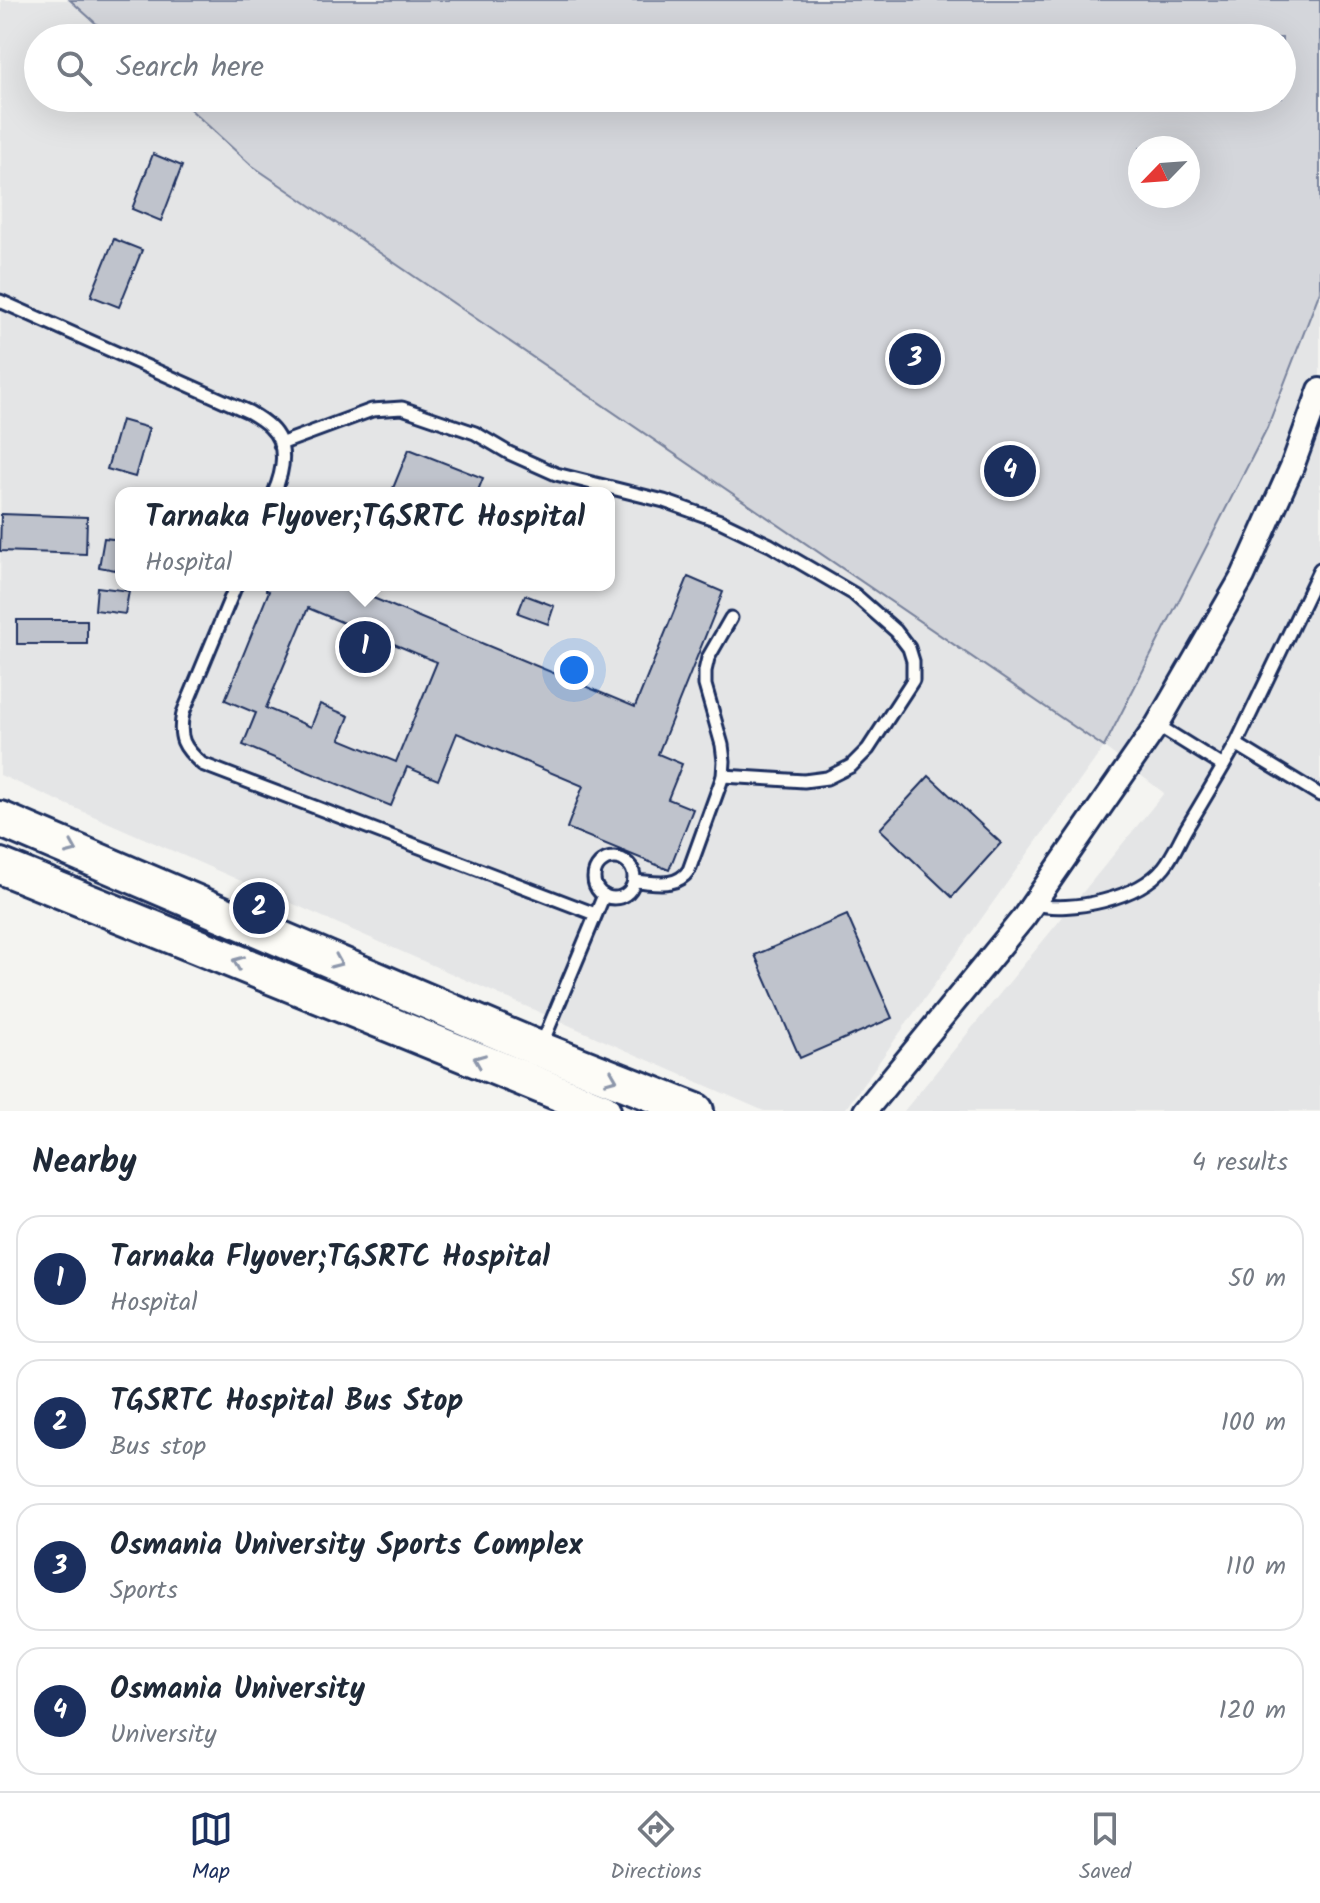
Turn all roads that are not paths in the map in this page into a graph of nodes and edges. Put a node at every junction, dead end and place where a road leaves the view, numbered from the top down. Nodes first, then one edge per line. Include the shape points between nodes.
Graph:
1 (0, 301) edge
2 (1320, 390) edge
3 (280, 444) junction
4 (276, 487) edge
5 (608, 487) edge
6 (615, 489) edge
7 (1320, 569) edge
8 (234, 591) edge
9 (731, 618) dead end
10 (1157, 725) junction
11 (1236, 744) junction
12 (1223, 766) junction
13 (723, 776) junction
14 (1320, 795) edge
15 (0, 819) edge
16 (0, 866) edge
17 (634, 881) junction
18 (604, 895) junction
19 (1033, 904) junction
20 (595, 914) junction
21 (533, 1064) junction
22 (603, 1111) edge
23 (696, 1111) edge
24 (865, 1111) edge

1 - 3 lane via 249,412 270,426
2 - 10 street via 1243,576
3 - 4 lane via 283,467
3 - 5 lane via 372,410 402,408 475,433 556,474
6 - 13 lane via 720,521 770,545 854,594 909,648 913,680 851,766 827,778 804,781
7 - 11 lane
8 - 20 lane via 183,713 181,740 189,753 202,764
9 - 13 lane via 705,671 722,745
10 - 12 lane
10 - 19 street
11 - 12 lane
11 - 14 lane
12 - 19 lane via 1164,868 1139,887 1089,904
13 - 17 lane via 683,879
15 -> 21 main road
21 -> 16 main road
17 - 18 lane via 623,896
17 - 18 lane via 626,862 606,860 594,876
18 - 20 lane
19 - 24 street
20 - 21 lane
21 - 22 main road
21 -> 23 main road

